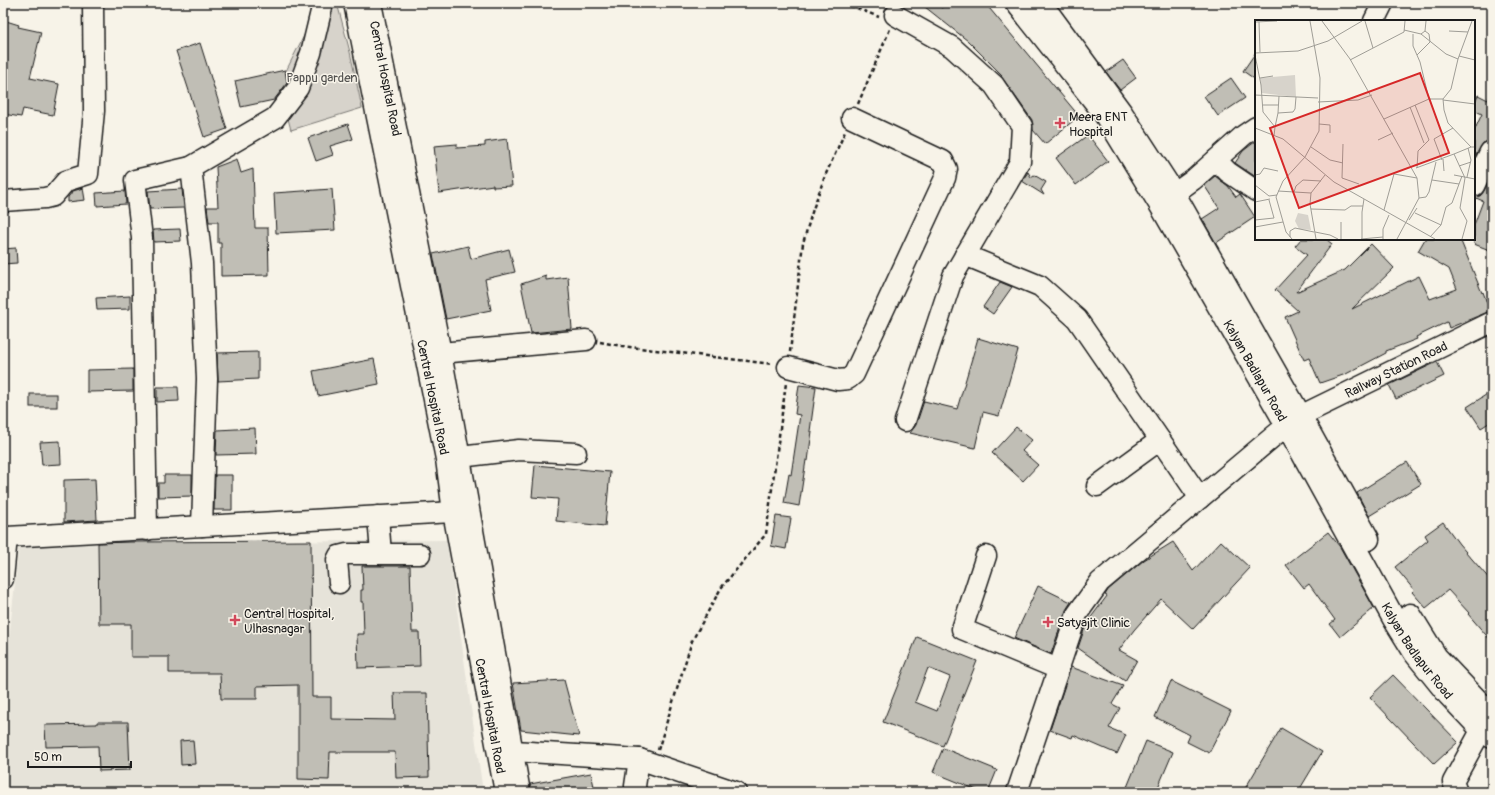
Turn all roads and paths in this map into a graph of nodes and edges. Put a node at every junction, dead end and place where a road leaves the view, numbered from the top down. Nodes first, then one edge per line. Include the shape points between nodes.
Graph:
1 (93, 3) edge
2 (323, 3) edge
3 (354, 3) edge
4 (371, 3) edge
5 (844, 3) edge
6 (1017, 3) edge
7 (1038, 3) edge
8 (1383, 3) edge
9 (894, 19) junction
10 (1374, 20) edge
11 (852, 118) junction
12 (1255, 128) edge
13 (1485, 150) edge
14 (1216, 160) junction
15 (192, 167) junction
16 (1475, 183) edge
17 (1255, 190) edge
18 (1167, 199) junction
19 (3, 201) edge
20 (965, 255) junction
21 (1492, 322) edge
22 (586, 340) joint
23 (433, 354) junction
24 (788, 367) junction
25 (905, 421) dead end
26 (1294, 421) junction
27 (1160, 440) junction
28 (576, 453) dead end
29 (460, 457) junction
30 (1097, 486) dead end
31 (1200, 498) junction
32 (461, 510) junction
33 (378, 516) junction
34 (202, 526) junction
35 (146, 530) junction
36 (5, 536) edge
37 (381, 554) junction
38 (420, 554) dead end
39 (986, 556) dead end
40 (3, 579) edge
41 (339, 583) dead end
42 (1058, 670) junction
43 (1489, 724) edge
44 (506, 752) junction
45 (646, 761) junction
46 (1453, 789) edge
47 (505, 792) edge
48 (520, 792) edge
49 (636, 792) edge
50 (736, 792) edge
51 (1017, 792) edge

1 - 19 street via 94,111 88,174 66,181 53,196
2 - 15 street via 311,53 298,88 275,118
3 - 23 street, Central Hospital Road
4 - 23 street, Central Hospital Road
5 - 9 path
6 - 18 main road, Kalyan Badlapur Road via 1105,114
7 - 18 main road, Kalyan Badlapur Road via 1122,114
8 - 10 street
9 - 11 path
9 - 20 street via 952,47 994,85 1022,126 1020,162
11 - 24 path via 825,176 803,243
11 - 24 street via 943,162 947,169 945,178 854,374 848,379 838,380
12 - 14 street
13 - 16 street
14 - 17 street via 1228,172
14 - 18 street
15 - 34 street via 202,264 207,379
15 - 35 street via 135,180 142,238
18 - 26 main road, Kalyan Badlapur Road
20 - 25 street via 953,276
20 - 27 street via 1040,286 1077,319
21 - 26 street, Railway Station Road
22 - 23 street
22 - 24 path
23 - 29 street, Central Hospital Road
23 - 32 street, Central Hospital Road via 446,458
24 - 45 path via 766,534 721,588 692,641 664,729
26 - 31 street, Railway Station Road
26 - 43 main road, Kalyan Badlapur Road via 1436,656
27 - 30 street
27 - 31 street
28 - 29 street via 518,450
29 - 32 street, Central Hospital Road
31 - 42 street, Railway Station Road via 1100,582 1077,614
32 - 33 street
32 - 44 street, Central Hospital Road
33 - 34 street
33 - 37 street
34 - 35 street
35 - 36 street
36 - 40 street
37 - 38 street
37 - 41 street via 339,556
39 - 42 street via 962,629
42 - 51 street, Railway Station Road
43 - 46 street
44 - 45 street
44 - 47 street, Central Hospital Road
44 - 48 street, Central Hospital Road
45 - 49 street
45 - 50 street

